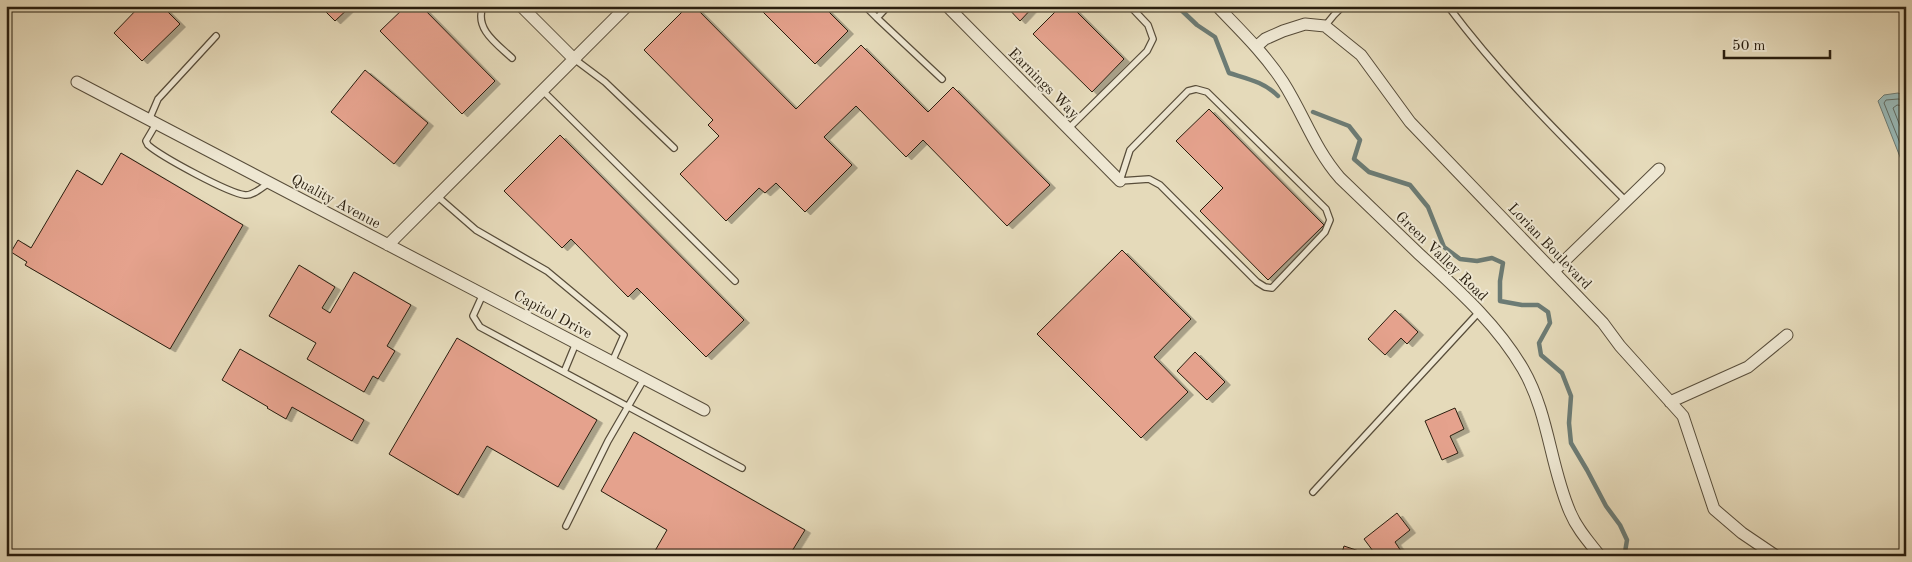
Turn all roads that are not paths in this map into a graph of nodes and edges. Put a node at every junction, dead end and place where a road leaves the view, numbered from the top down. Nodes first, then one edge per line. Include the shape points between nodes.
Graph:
1 (483, 6) edge
2 (521, 6) edge
3 (627, 6) edge
4 (865, 6) edge
5 (888, 6) edge
6 (947, 6) edge
7 (1130, 6) edge
8 (1216, 6) edge
9 (1343, 6) edge
10 (1448, 6) edge
11 (877, 18) junction
12 (1326, 26) junction
13 (216, 36) dead end
14 (1256, 47) junction
15 (512, 58) dead end
16 (573, 58) junction
17 (942, 79) dead end
18 (77, 82) dead end
19 (542, 90) junction
20 (153, 122) junction
21 (1068, 128) junction
22 (674, 148) dead end
23 (1659, 169) dead end
24 (1120, 181) junction
25 (269, 183) junction
26 (437, 196) junction
27 (1626, 201) junction
28 (388, 245) junction
29 (1554, 272) junction
30 (735, 281) dead end
31 (483, 294) junction
32 (1478, 312) junction
33 (1787, 336) dead end
34 (576, 343) junction
35 (612, 362) junction
36 (564, 372) junction
37 (644, 379) junction
38 (1670, 402) junction
39 (629, 407) junction
40 (704, 410) dead end
41 (742, 468) dead end
42 (1313, 492) dead end
43 (566, 526) dead end
44 (1600, 556) edge
45 (1776, 556) edge

1 - 15 lane via 482,26
2 - 16 street
3 - 16 street, Quality Avenue
4 - 11 lane
5 - 11 lane
6 - 21 street, Earnings Way
7 - 21 lane via 1148,25 1153,39 1147,51
8 - 14 street, Green Valley Road
9 - 12 lane
10 - 27 lane via 1474,41 1547,122
11 - 17 lane
12 - 14 street via 1305,24 1265,39
12 - 29 street, Lorian Boulevard via 1361,55 1410,122
13 - 20 lane via 158,99
14 - 32 street, Green Valley Road via 1292,96 1327,163
16 - 19 street, Quality Avenue
16 - 22 lane via 605,82
18 - 20 street, Quality Avenue
19 - 26 street, Quality Avenue
19 - 30 lane
20 - 25 street, Quality Avenue
20 - 25 lane via 146,141 168,159 246,195
21 - 24 street, Earnings Way
23 - 27 street
24 - 24 lane via 1130,150 1188,91 1196,88 1207,92 1326,208 1330,220 1324,232 1272,288 1265,287 1160,185 1149,179
25 - 28 street, Quality Avenue
26 - 28 street, Quality Avenue
26 - 35 lane via 476,230 547,271 624,335
27 - 29 street
28 - 31 street, Capitol Drive
29 - 38 street, Lorian Boulevard via 1603,323
31 - 34 street, Capitol Drive
31 - 36 lane via 473,316 480,326
32 - 42 lane
32 - 44 street, Green Valley Road via 1523,368 1544,416 1568,506 1583,535
33 - 38 street via 1748,367
34 - 35 street, Capitol Drive
34 - 36 lane
35 - 37 street, Capitol Drive
36 - 39 lane
37 - 39 lane
37 - 40 street, Capitol Drive
38 - 45 street, Lorian Boulevard via 1683,416 1714,509
39 - 41 lane
39 - 43 lane via 608,441

